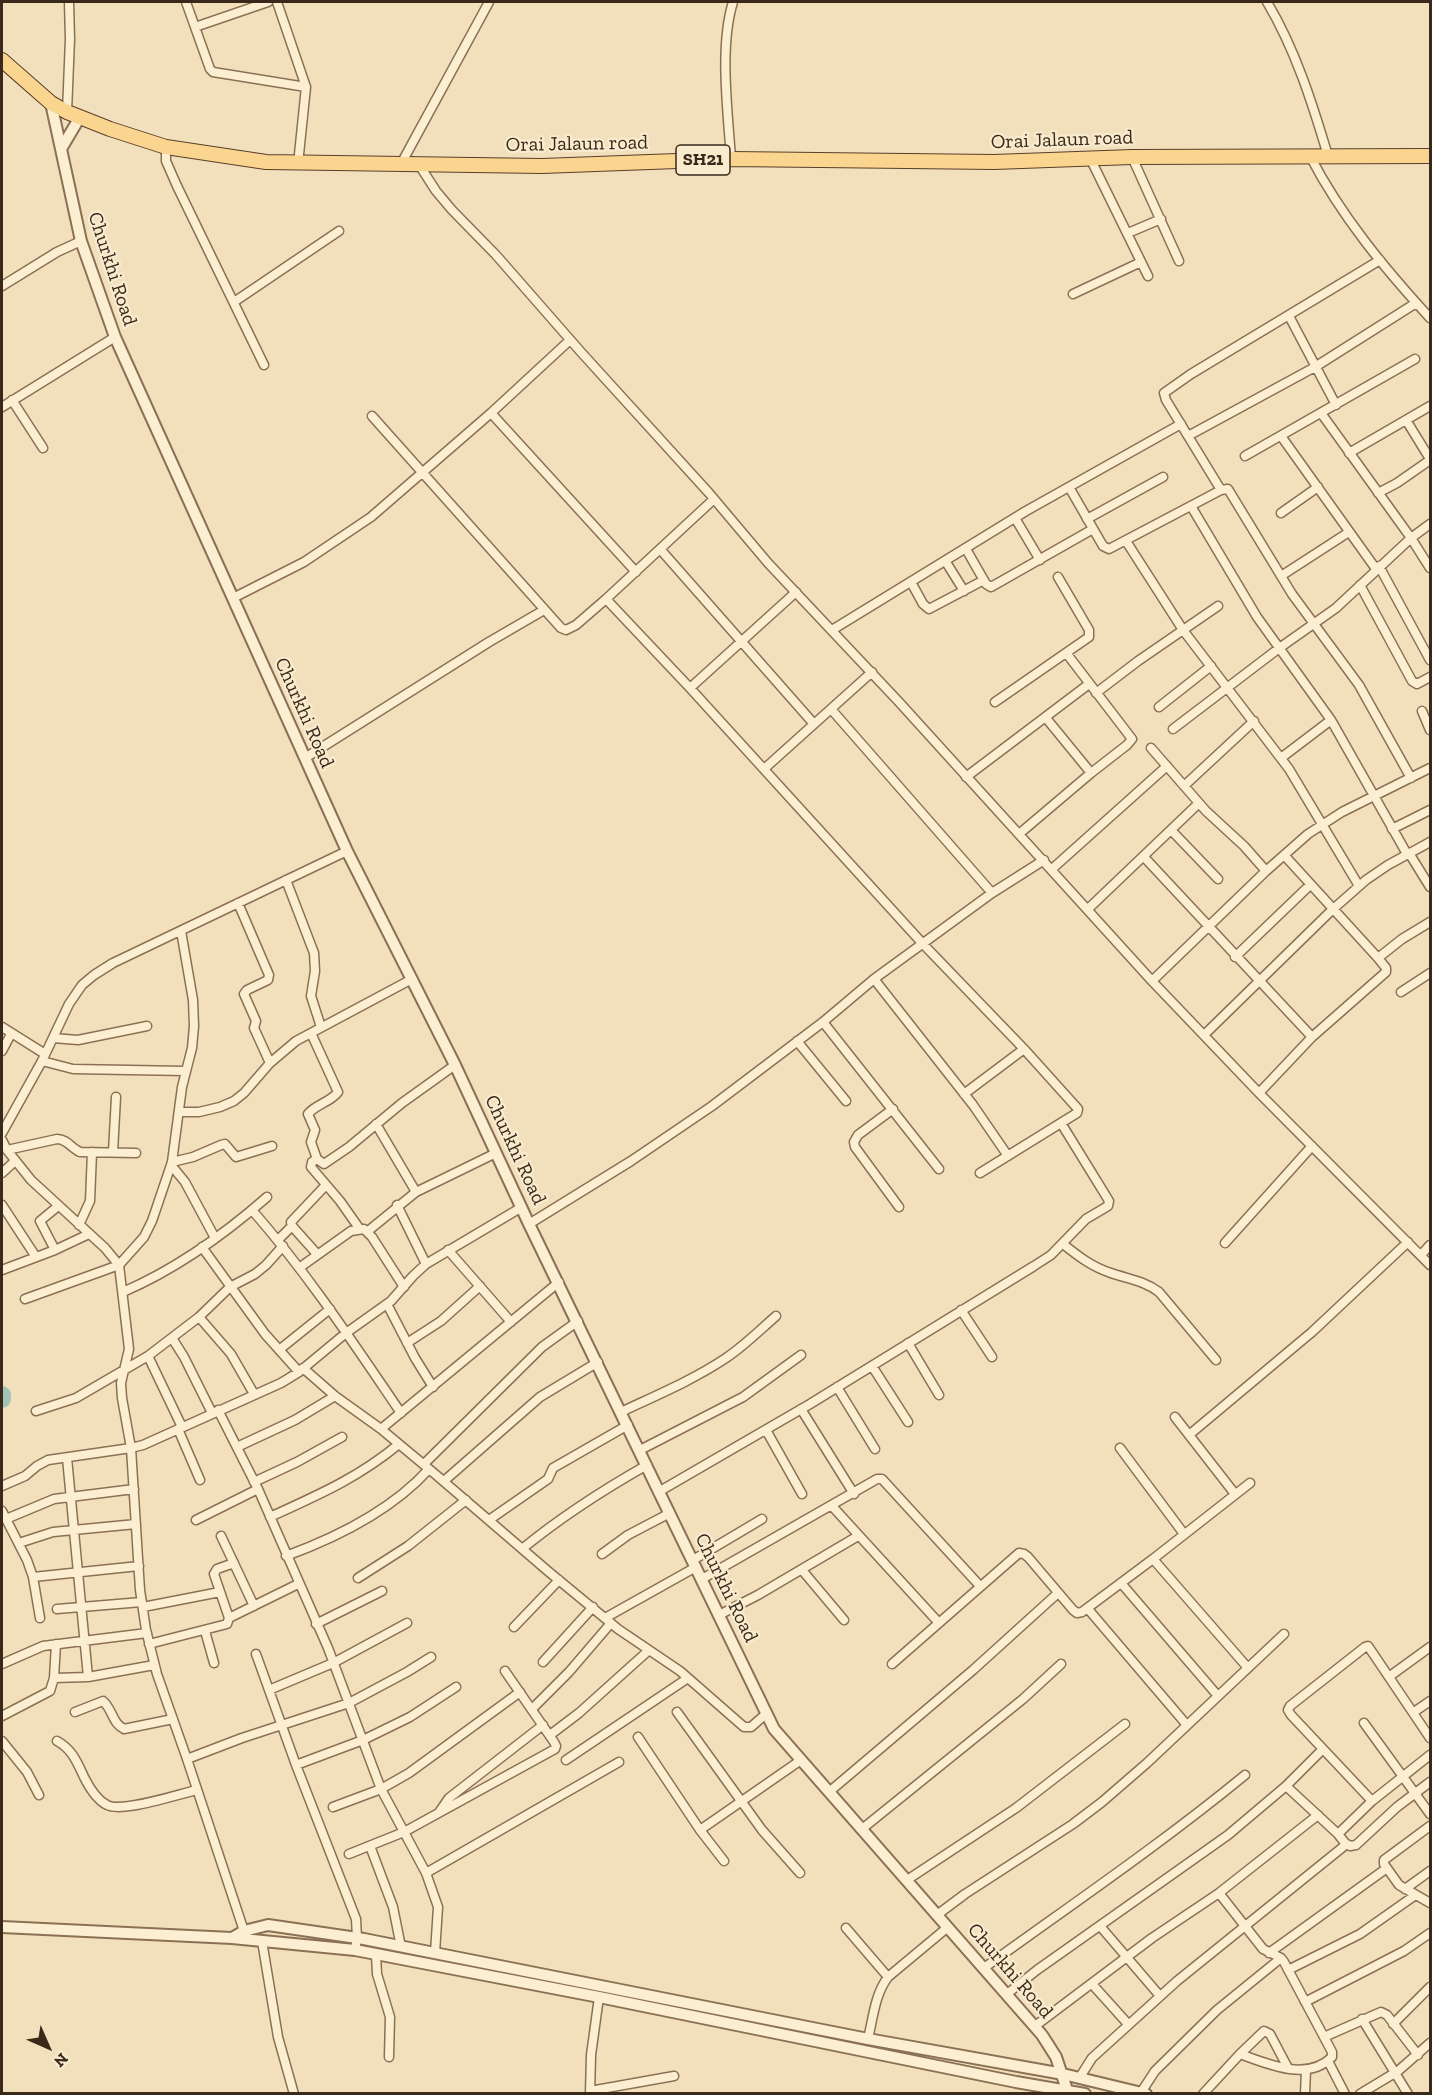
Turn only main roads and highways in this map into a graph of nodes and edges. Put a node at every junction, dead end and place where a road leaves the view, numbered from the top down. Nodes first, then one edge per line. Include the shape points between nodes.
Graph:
1 (2, 60) edge
2 (1431, 156) edge

1 - 2 main road, Orai Jalaun road / SH21 via 51,103 73,114 166,147 266,162 542,166 731,159 994,162 1132,157

